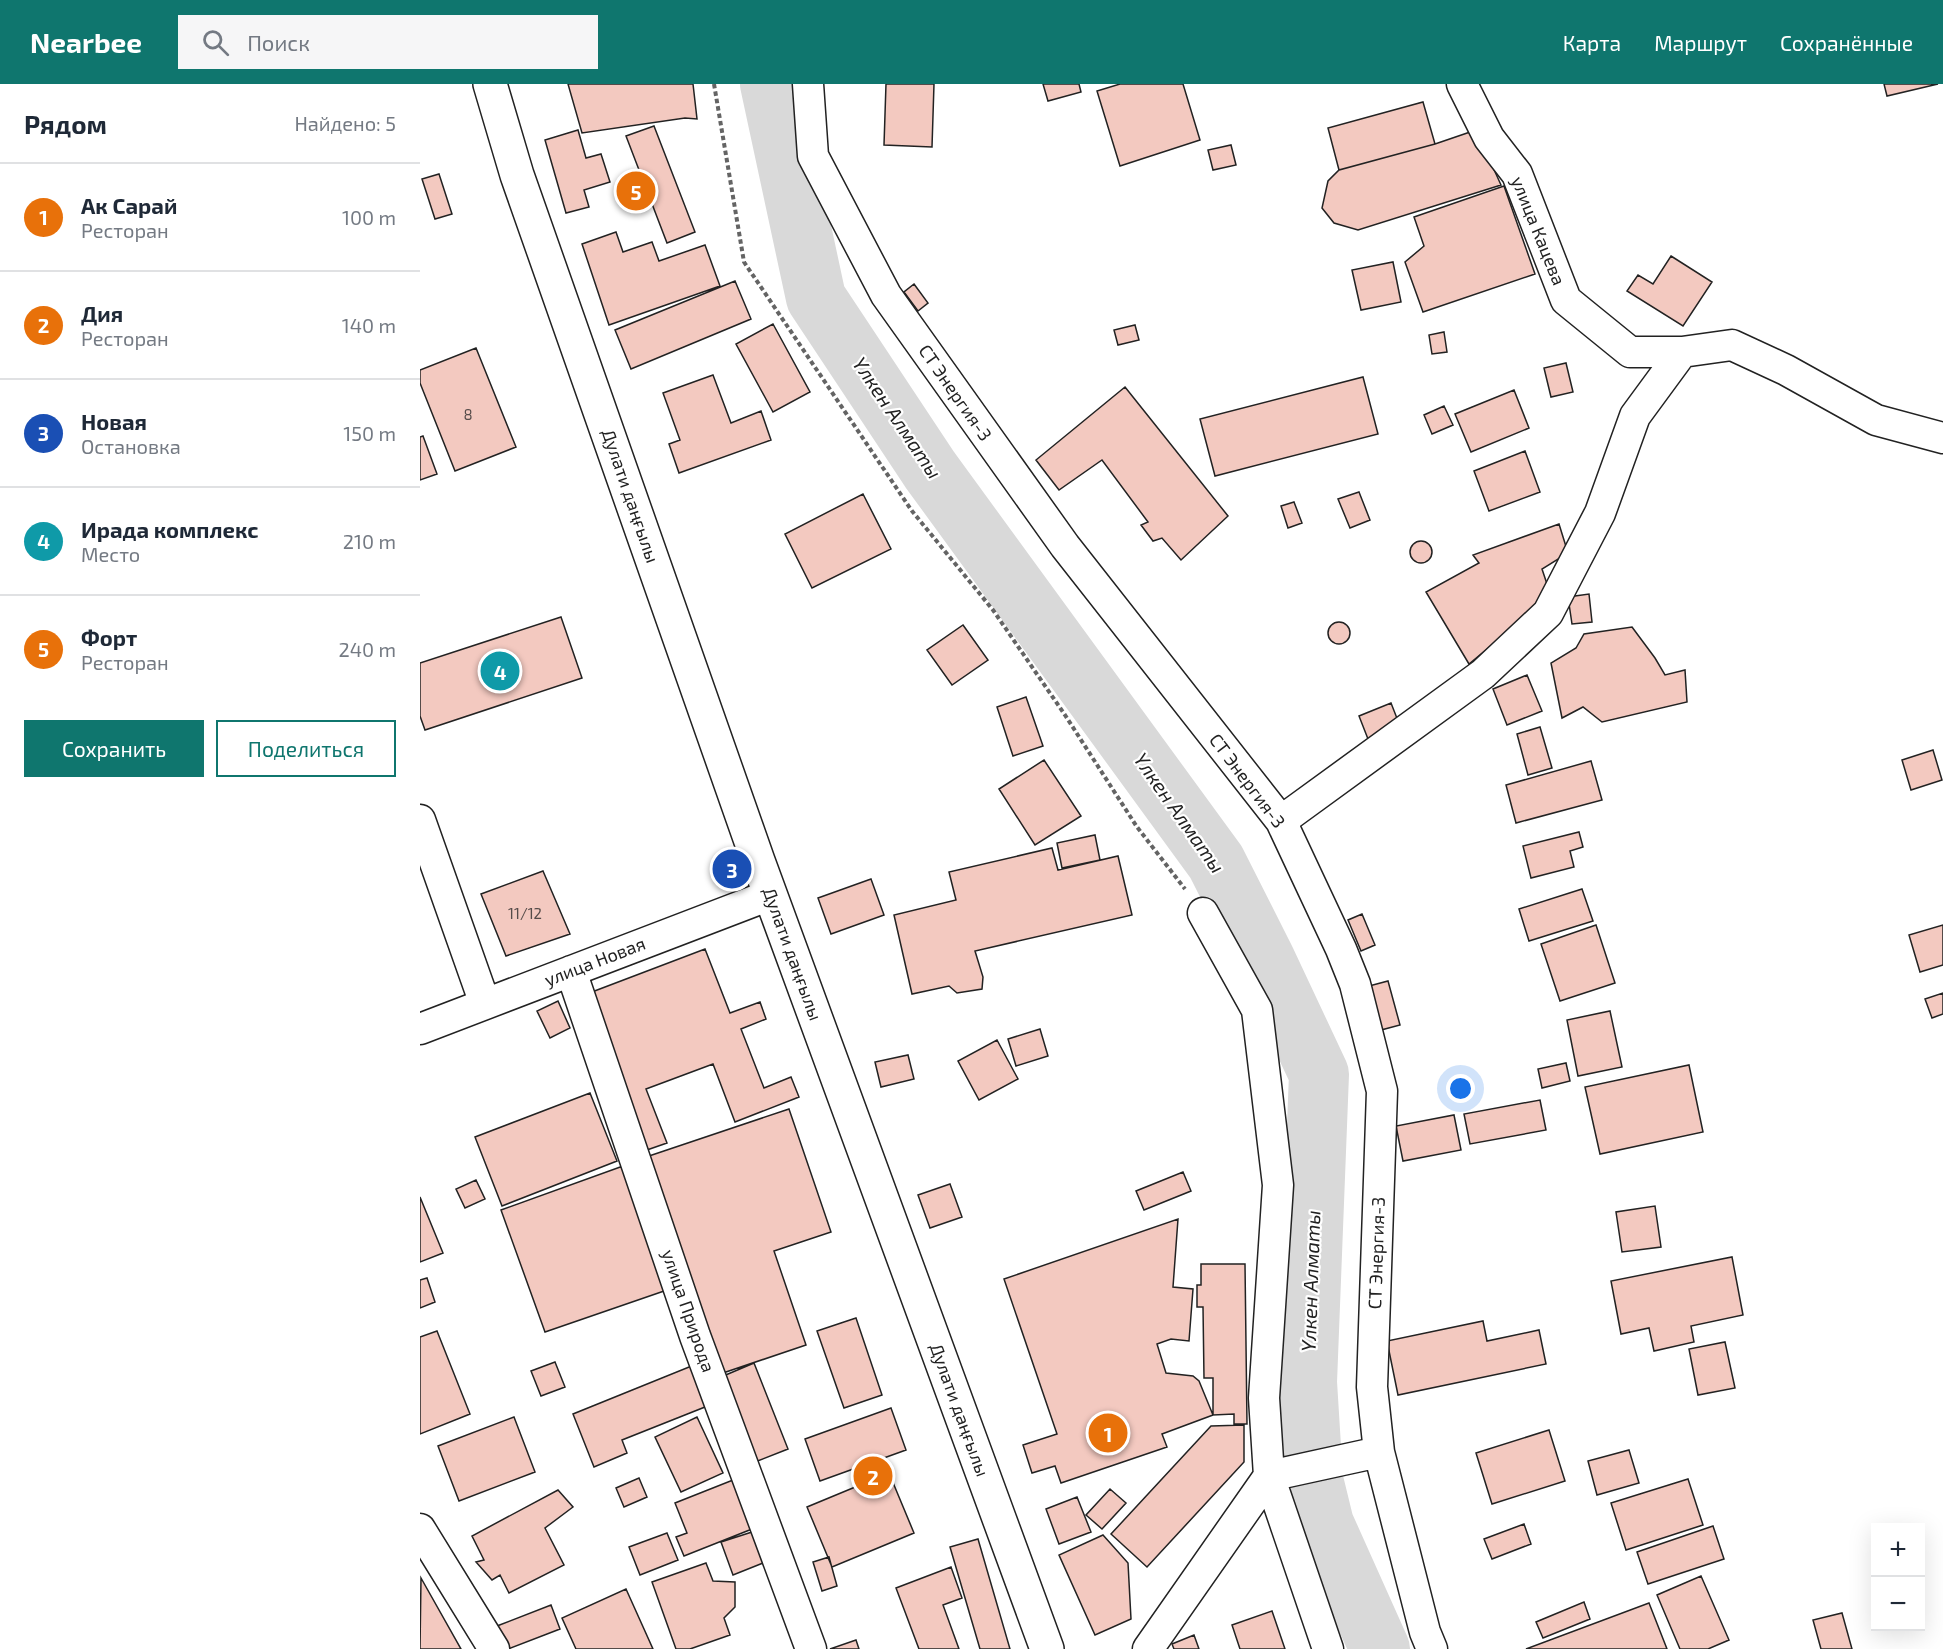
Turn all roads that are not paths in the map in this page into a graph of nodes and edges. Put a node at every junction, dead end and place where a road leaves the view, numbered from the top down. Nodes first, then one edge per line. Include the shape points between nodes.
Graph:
1 (490, 84) edge
2 (808, 84) edge
3 (1462, 84) edge
4 (1682, 352) junction
5 (1943, 438) edge
6 (420, 820) edge
7 (1281, 821) junction
8 (770, 895) junction
9 (1203, 913) road end
10 (572, 971) junction
11 (485, 1004) junction
12 (420, 1029) edge
13 (1367, 1454) junction
14 (1282, 1473) junction
15 (420, 1529) edge
16 (494, 1649) edge
17 (811, 1649) edge
18 (1047, 1649) edge
19 (1148, 1649) edge
20 (1328, 1649) edge
21 (1432, 1649) edge

1 - 8 main road, Дулати даңғылы via 521,186
2 - 7 street, СТ Энергия-3 via 813,156 886,295 1065,546
3 - 4 street, улица Кацева via 1489,138 1516,174 1566,300 1630,352
4 - 5 street, улица Кацева via 1732,345 1876,420
4 - 7 street via 1635,416 1600,513 1548,613 1483,674
6 - 11 street
7 - 13 street, СТ Энергия-3 via 1355,984 1383,1091
8 - 10 street, улица Новая
8 - 18 main road, Дулати даңғылы
9 - 14 street via 1257,1010 1278,1185 1264,1398
10 - 11 street, улица Новая
10 - 17 street, улица Природа via 695,1336
11 - 12 street, улица Новая
13 - 14 street
13 - 21 street, СТ Энергия-3
14 - 19 street
14 - 20 street
15 - 16 street

